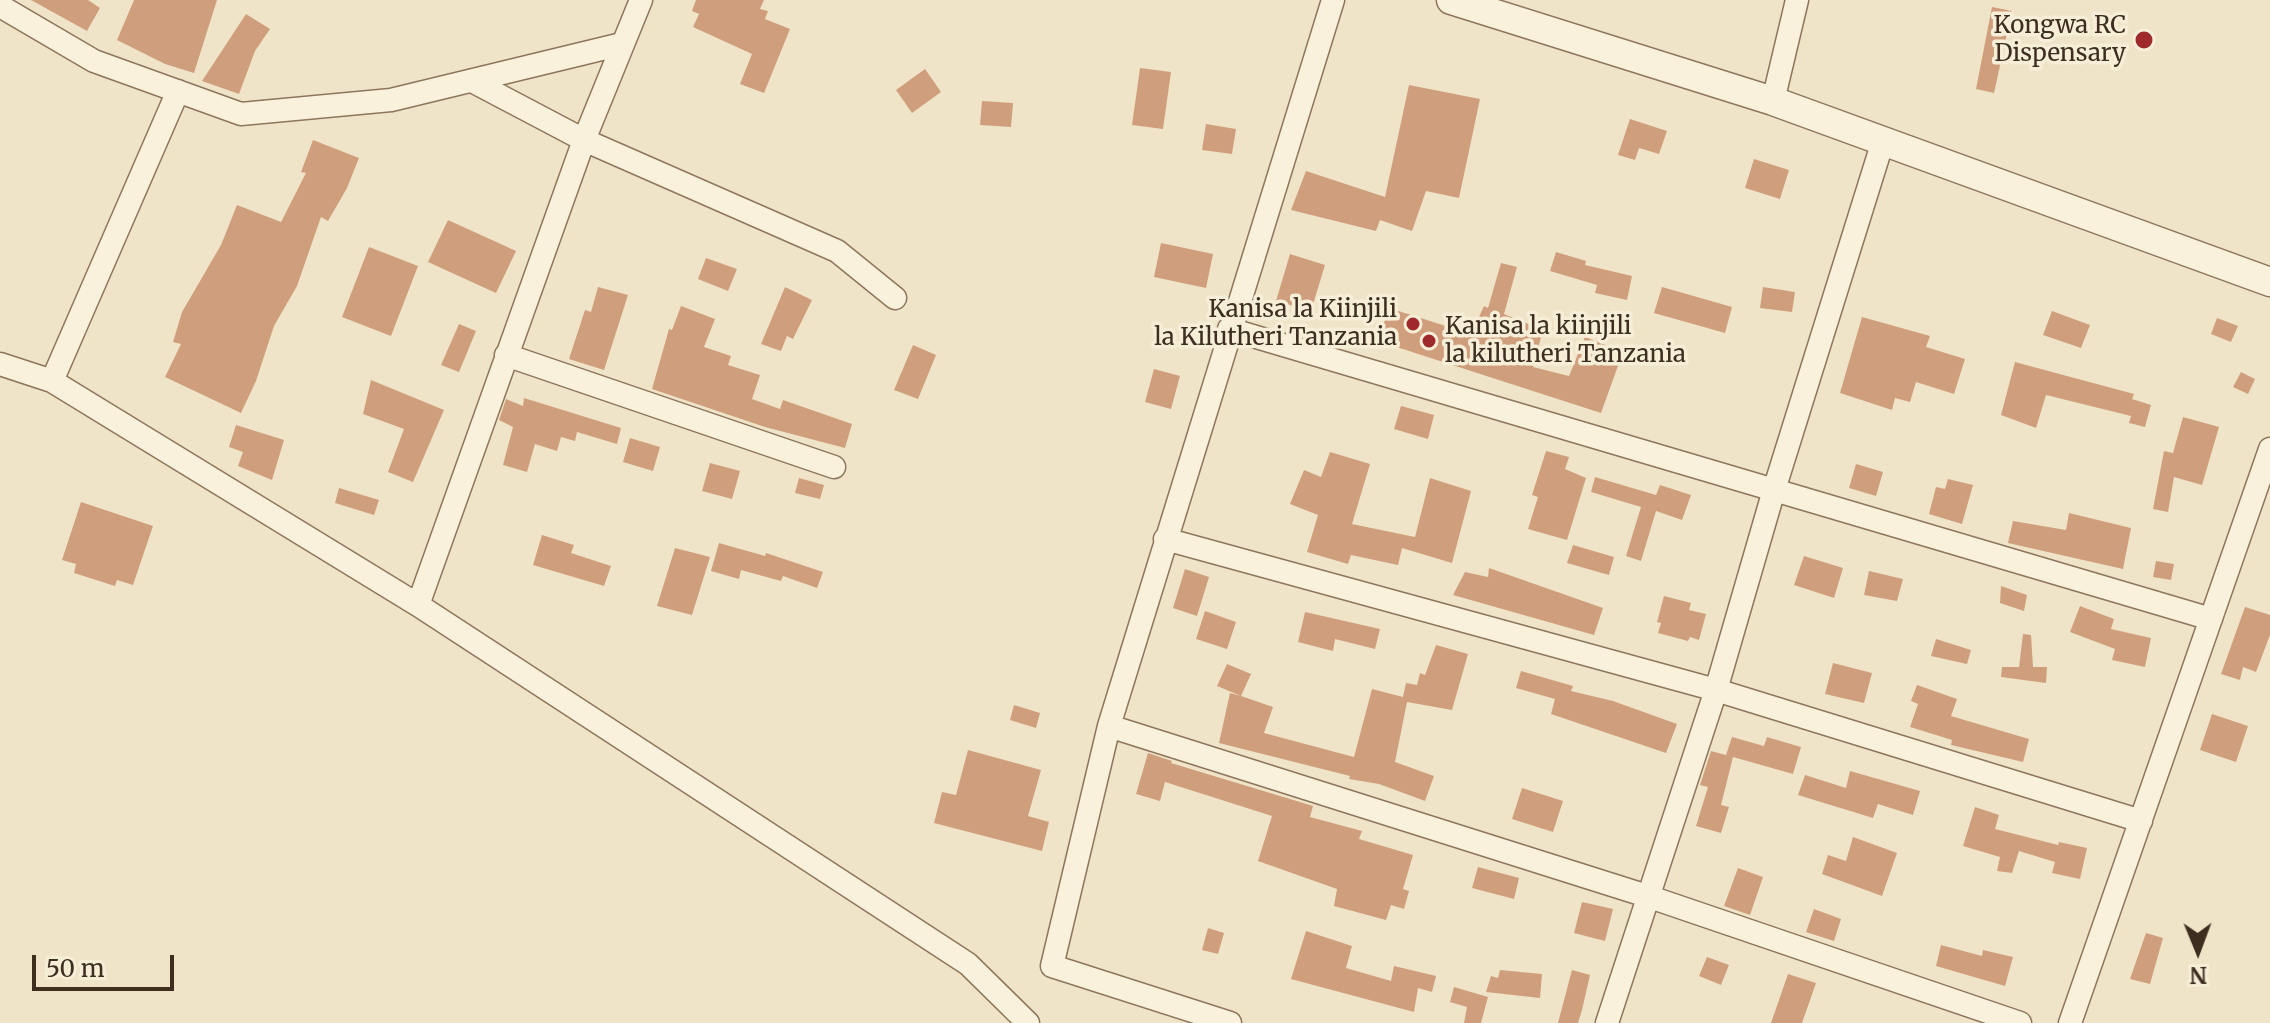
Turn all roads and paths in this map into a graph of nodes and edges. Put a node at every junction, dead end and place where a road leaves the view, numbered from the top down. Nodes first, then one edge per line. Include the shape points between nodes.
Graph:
1 (641, 0) edge
2 (1333, 0) edge
3 (1451, 0) edge
4 (1797, 0) edge
5 (0, 6) edge
6 (622, 44) junction
7 (472, 81) junction
8 (178, 91) junction
9 (1773, 101) junction
10 (584, 140) junction
11 (1883, 141) junction
12 (2270, 282) edge
13 (895, 298) dead end
14 (1229, 329) junction
15 (506, 355) junction
16 (0, 364) edge
17 (52, 381) junction
18 (2270, 449) edge
19 (834, 467) dead end
20 (1774, 490) junction
21 (1165, 539) junction
22 (418, 605) junction
23 (2211, 619) junction
24 (1716, 690) junction
25 (1109, 726) junction
26 (2141, 821) junction
27 (1647, 896) junction
28 (1028, 1023) edge
29 (1230, 1023) edge
30 (1607, 1023) edge
31 (2020, 1023) edge
32 (2070, 1023) edge

1 - 6 street
2 - 14 street
3 - 9 street
4 - 9 street
5 - 8 street via 94,61
6 - 7 street
6 - 10 street
7 - 8 street via 391,100 241,114
7 - 10 street
8 - 17 street
9 - 11 street
10 - 13 street via 837,251
10 - 15 street
11 - 12 street
11 - 20 street
14 - 20 street
14 - 21 street
15 - 19 street
15 - 22 street
16 - 17 street
17 - 22 street
18 - 23 street
20 - 23 street
20 - 24 street
21 - 24 street
21 - 25 street
22 - 28 street via 968,964
23 - 26 street
24 - 26 street
24 - 27 street
25 - 27 street
25 - 29 street via 1052,966
26 - 32 street
27 - 30 street
27 - 31 street

